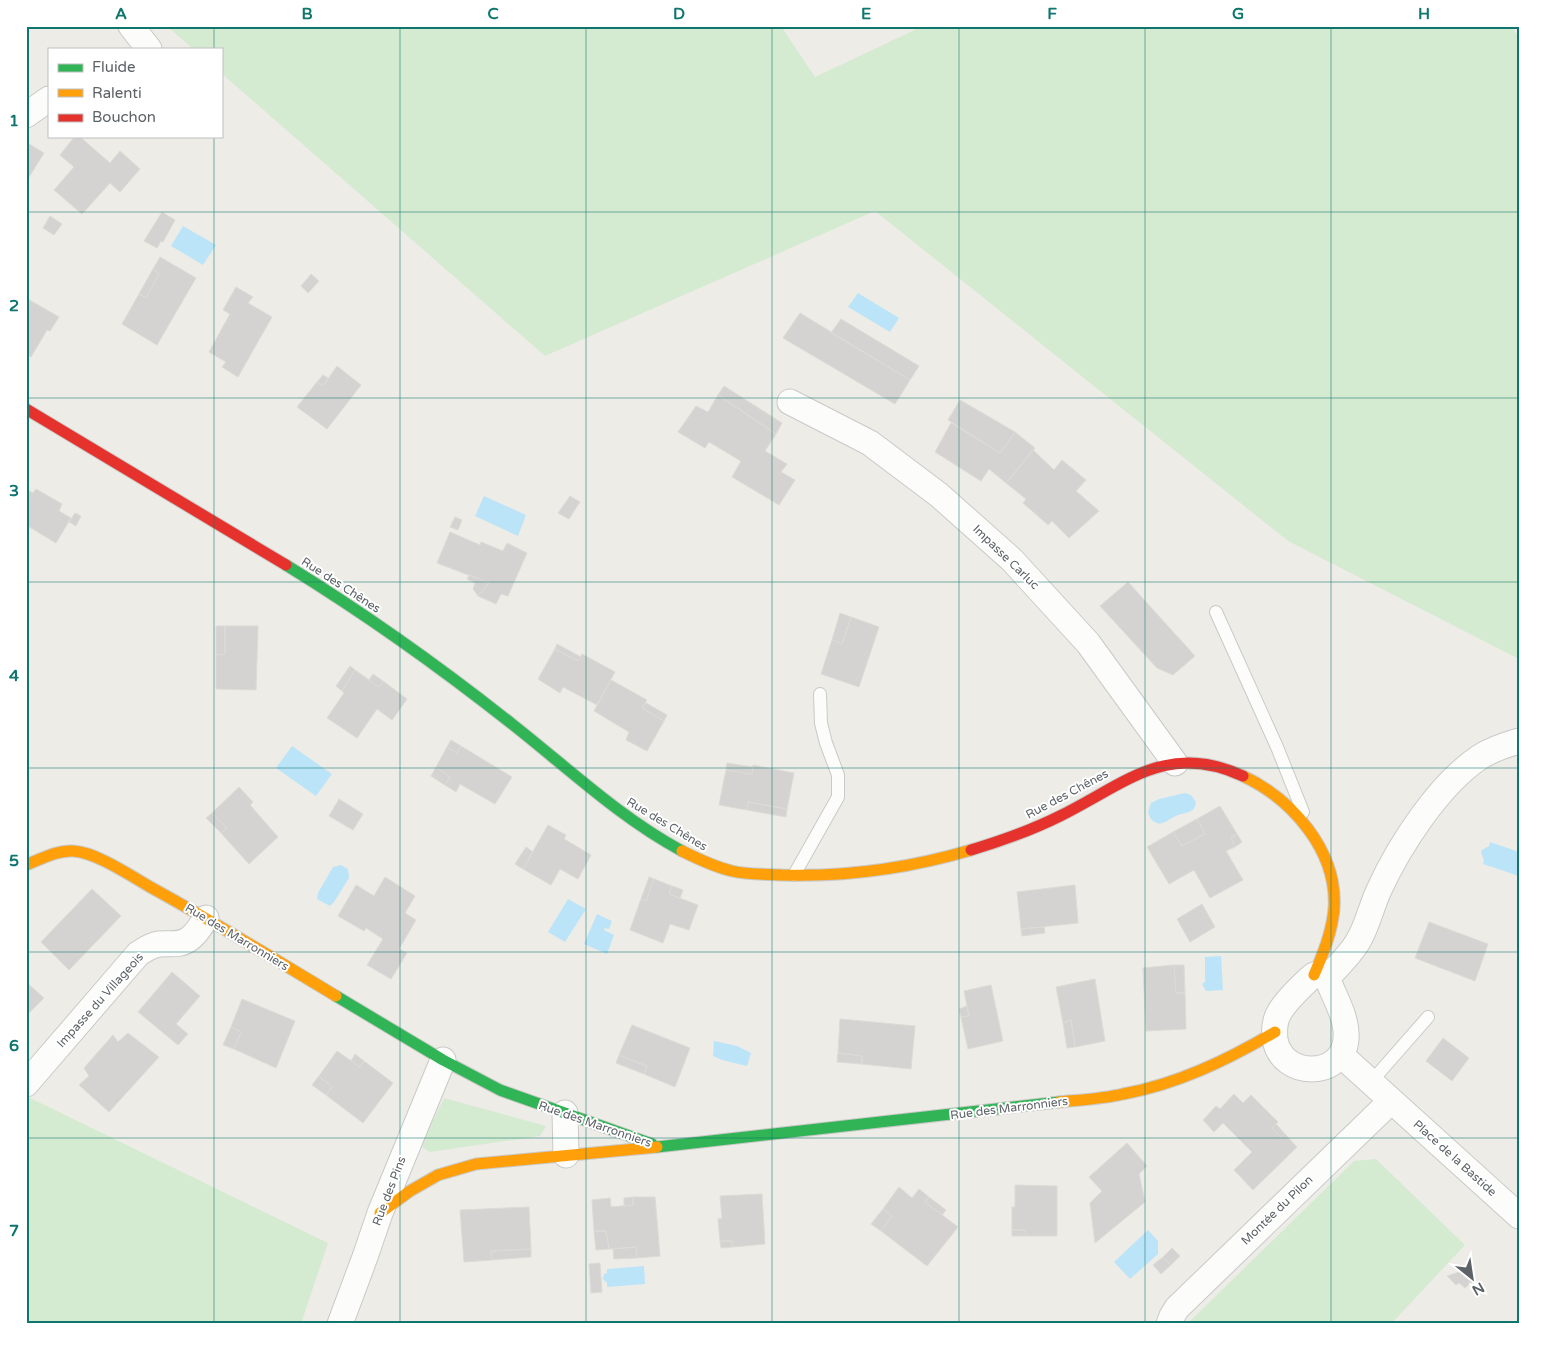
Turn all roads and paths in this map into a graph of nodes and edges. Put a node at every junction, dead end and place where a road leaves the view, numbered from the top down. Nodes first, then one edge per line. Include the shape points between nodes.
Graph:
1 (131, 26) edge
2 (148, 48) edge
3 (48, 99) edge
4 (26, 115) edge
5 (790, 402) dead end
6 (26, 409) edge
7 (1216, 612) dead end
8 (820, 694) dead end
9 (1519, 741) edge
10 (1175, 763) junction
11 (1311, 833) junction
12 (26, 865) edge
13 (794, 875) junction
14 (206, 918) junction
15 (1320, 976) junction
16 (1428, 1017) dead end
17 (1275, 1032) junction
18 (1341, 1055) junction
19 (443, 1060) junction
20 (1371, 1082) junction
21 (26, 1084) edge
22 (1391, 1100) junction
23 (565, 1113) junction
24 (662, 1147) junction
25 (566, 1155) junction
26 (380, 1213) junction
27 (1519, 1216) edge
28 (342, 1322) edge
29 (1169, 1324) edge

1 - 2 street
3 - 4 street
5 - 10 street, Impasse Carluc via 870,443 897,462 1012,560 1088,643
6 - 13 street, Rue des Chênes via 341,599 513,725 639,826 714,867 753,874
7 - 11 lane via 1278,747
8 - 13 lane via 821,723 838,775 838,797
9 - 15 street via 1479,758 1439,796 1383,881 1358,942
10 - 11 street, Rue des Chênes via 1208,764 1254,781 1293,810
10 - 13 street, Rue des Chênes via 1126,779 1018,834 959,854 868,872
11 - 15 street, Rue des Chênes via 1326,861 1334,897 1332,925
12 - 14 street, Rue des Marronniers via 60,852 84,853 120,869
14 - 19 street, Rue des Marronniers
14 - 21 street, Impasse du Villageois via 188,941 150,946 138,954
15 - 17 street via 1282,1008 1276,1017
15 - 18 street via 1346,1028
16 - 20 lane
17 - 18 street via 1281,1055 1301,1069 1325,1067
17 - 24 street, Rue des Marronniers via 1206,1070 1121,1095
18 - 20 street
19 - 23 street, Rue des Marronniers via 507,1094
19 - 26 street, Rue des Pins
20 - 22 street
22 - 27 street, Place de la Bastide
22 - 29 street, Montée du Pilon via 1177,1308
23 - 24 street, Rue des Marronniers
23 - 25 street
24 - 25 street
25 - 26 street via 476,1164 452,1170 429,1180
26 - 28 street, Rue des Pins

